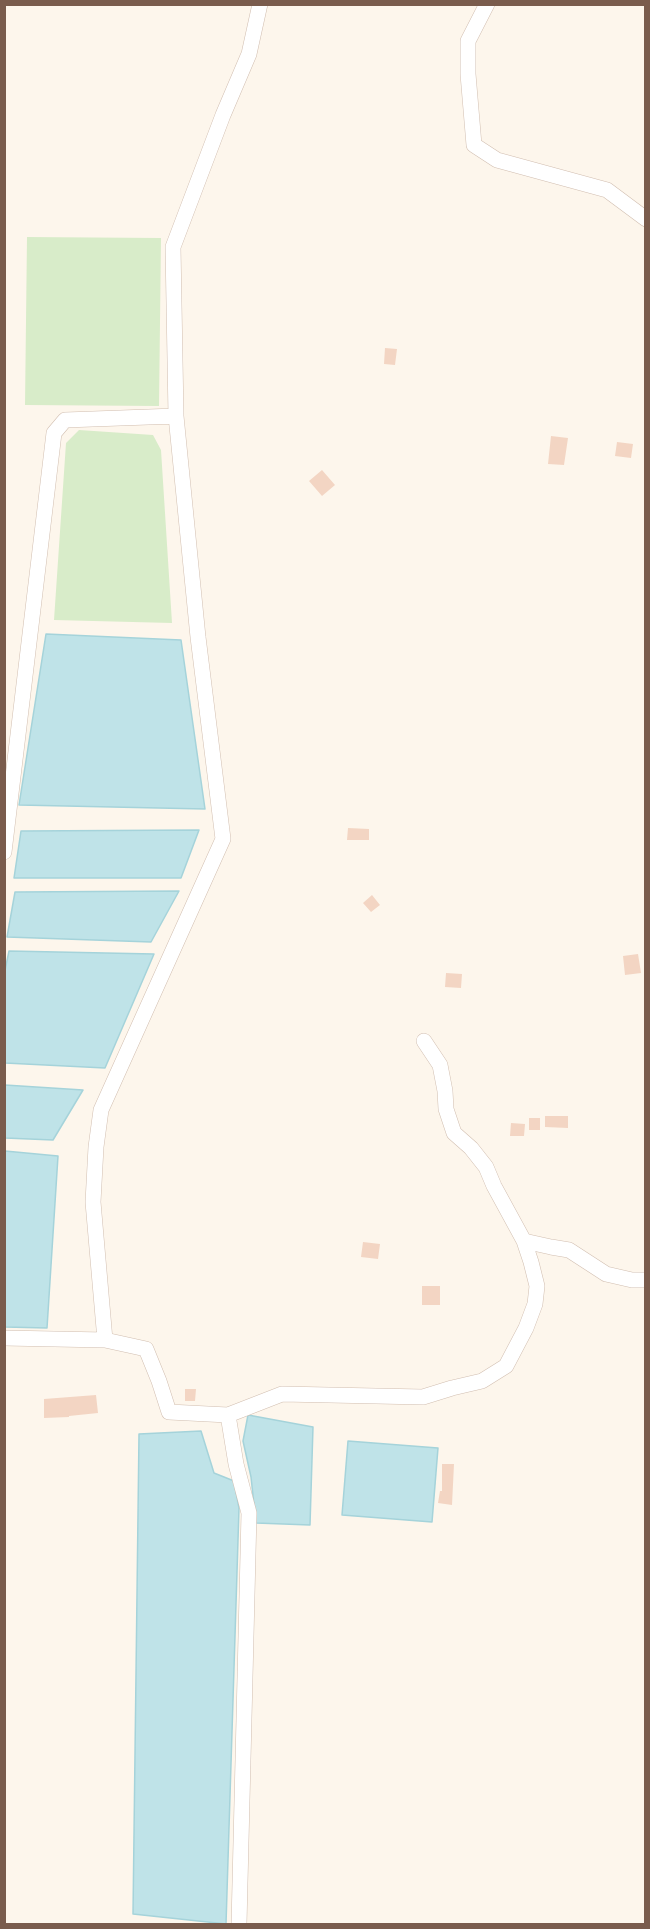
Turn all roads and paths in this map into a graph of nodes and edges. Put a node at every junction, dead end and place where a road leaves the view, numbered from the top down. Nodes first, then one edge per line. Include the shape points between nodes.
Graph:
1 (260, 4) edge
2 (487, 4) edge
3 (645, 219) edge
4 (176, 416) junction
5 (4, 852) edge
6 (424, 1041) dead end
7 (524, 1241) junction
8 (645, 1280) edge
9 (4, 1338) edge
10 (105, 1340) junction
11 (228, 1415) junction
12 (239, 1924) edge

1 - 4 street via 249,54 173,247
2 - 3 street via 468,41 474,145 497,160 607,190
4 - 5 street via 65,420 54,432
4 - 10 street via 223,839 101,1110 93,1202
6 - 7 street via 440,1065 454,1133 486,1167
7 - 8 street via 569,1250 606,1274
7 - 11 street via 537,1286 535,1304 506,1366 482,1381 423,1397 282,1394
9 - 10 street
10 - 11 street via 146,1349 169,1412
11 - 12 street via 249,1513

